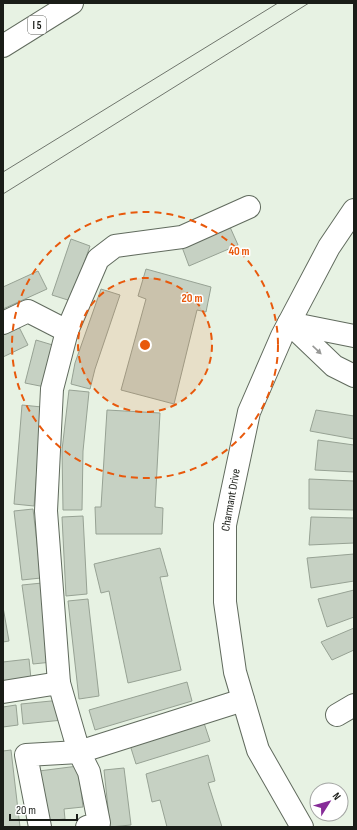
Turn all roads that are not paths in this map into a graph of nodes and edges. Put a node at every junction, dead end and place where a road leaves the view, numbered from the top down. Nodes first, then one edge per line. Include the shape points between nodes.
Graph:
1 (72, 3) edge
2 (3, 46) edge
3 (249, 207) dead end
4 (354, 210) edge
5 (3, 323) edge
6 (289, 323) junction
7 (67, 332) junction
8 (354, 336) edge
9 (354, 376) edge
10 (59, 683) junction
11 (3, 692) edge
12 (243, 700) junction
13 (79, 752) junction
14 (40, 827) edge
15 (87, 827) edge
16 (302, 827) edge

1 - 2 main road, I 5
3 - 7 main road via 182,236 114,246 98,259
4 - 6 main road, Charmant Drive via 329,247
5 - 7 main road via 28,311
6 - 8 main road
6 -> 9 main road via 334,366
6 - 12 main road, Charmant Drive via 248,412 225,525 225,602 235,672
7 - 10 main road via 52,389 46,511
10 - 11 main road
10 - 13 main road
12 - 13 main road
12 - 16 main road, Charmant Drive via 258,750
13 - 14 main road via 26,755
13 - 15 main road via 89,772 99,823

